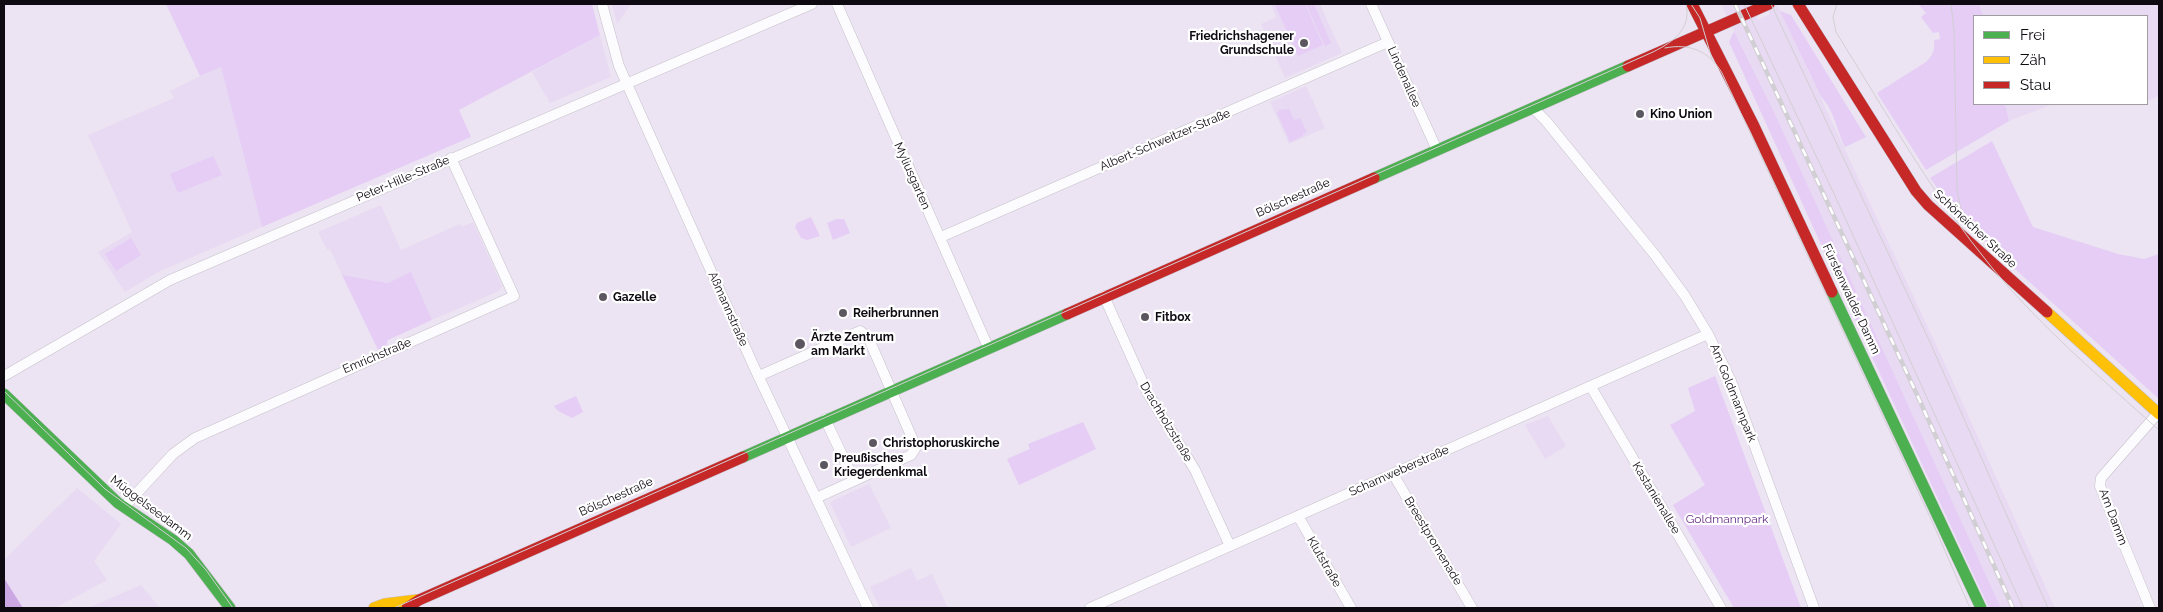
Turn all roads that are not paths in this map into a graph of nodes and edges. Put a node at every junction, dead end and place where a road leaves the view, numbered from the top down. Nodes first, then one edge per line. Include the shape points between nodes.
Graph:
1 (602, 4) edge
2 (812, 4) edge
3 (837, 4) edge
4 (1371, 4) edge
5 (1692, 4) edge
6 (1769, 4) edge
7 (1798, 4) edge
8 (1708, 31) junction
9 (1388, 42) junction
10 (627, 84) junction
11 (1533, 108) junction
12 (1437, 150) junction
13 (451, 158) junction
14 (941, 237) junction
15 (1104, 296) junction
16 (1708, 334) junction
17 (988, 347) junction
18 (4, 376) edge
19 (759, 376) junction
20 (1591, 387) junction
21 (890, 390) junction
22 (4, 394) edge
23 (2158, 413) edge
24 (825, 419) junction
25 (787, 436) junction
26 (1393, 474) junction
27 (854, 480) junction
28 (816, 498) junction
29 (124, 507) junction
30 (1298, 516) junction
31 (1230, 546) junction
32 (419, 600) junction
33 (230, 608) edge
34 (374, 608) edge
35 (407, 608) edge
36 (868, 608) edge
37 (1090, 608) edge
38 (1351, 608) edge
39 (1472, 608) edge
40 (1721, 608) edge
41 (1814, 608) edge
42 (1980, 608) edge
43 (2150, 608) edge

1 - 10 street, Aßmannstraße
2 - 10 street, Peter-Hille-Straße
3 - 14 street, Myliusgarten via 932,223
4 - 9 street, Lindenallee
5 - 8 main road, Fürstenwalder Damm
6 - 8 main road, Bölschestraße
7 - 23 main road, Schöneicher Straße via 1928,205
8 - 11 main road, Bölschestraße
8 - 42 main road, Fürstenwalder Damm
9 - 12 street, Lindenallee
9 - 14 street, Albert-Schweitzer-Straße
10 - 13 street, Peter-Hille-Straße
10 - 19 street, Aßmannstraße
11 - 12 main road, Bölschestraße
11 - 16 street, Am Goldmannpark via 1655,255 1686,296
12 - 15 main road, Bölschestraße
13 - 18 street, Peter-Hille-Straße via 170,280
13 - 29 street, Emrichstraße via 514,296 202,434 173,454
14 - 17 street, Myliusgarten
15 - 17 main road, Bölschestraße
15 - 31 street, Drachholzstraße via 1148,392 1203,486
16 - 20 street, Scharnweberstraße
16 - 41 street, Am Goldmannpark via 1731,381
17 - 21 main road, Bölschestraße
19 - 21 street via 860,331 868,337
19 - 25 street, Aßmannstraße
20 - 26 street, Scharnweberstraße
20 - 40 street, Kastanienallee
21 - 24 main road, Bölschestraße
21 - 27 street via 916,447 911,455
22 - 29 main road, Müggelseedamm
23 - 43 street, Am Damm via 2101,478 2100,486
24 - 25 main road, Bölschestraße
24 - 27 street
25 - 28 street, Aßmannstraße
25 - 32 main road, Bölschestraße
26 - 30 street, Scharnweberstraße
26 - 39 street, Breestpromenade
27 - 28 street
28 - 36 street, Aßmannstraße
29 - 33 main road, Müggelseedamm via 189,554
30 - 31 street, Scharnweberstraße
30 - 38 street, Klutstraße
31 - 37 street, Scharnweberstraße
32 - 34 main road, Bölschestraße
32 - 35 main road, Bölschestraße

